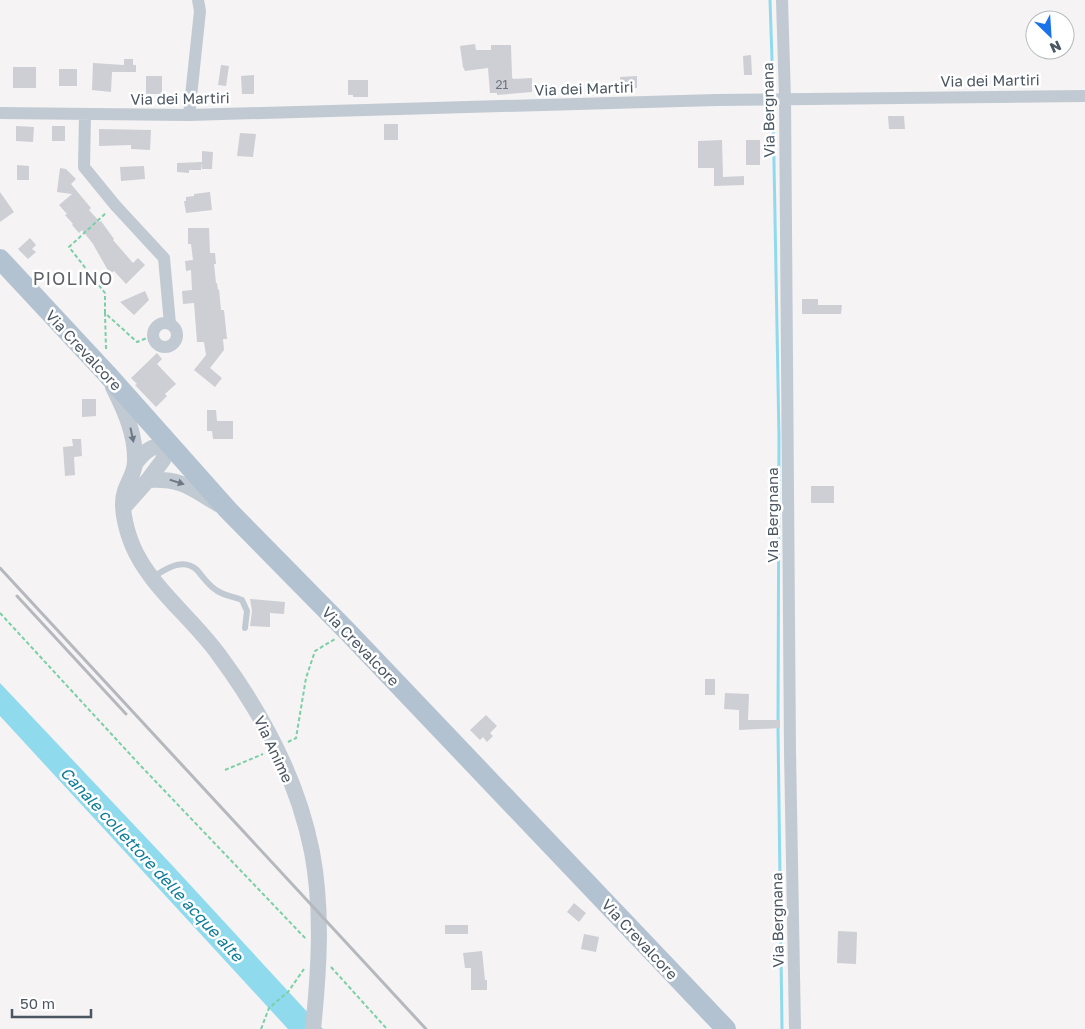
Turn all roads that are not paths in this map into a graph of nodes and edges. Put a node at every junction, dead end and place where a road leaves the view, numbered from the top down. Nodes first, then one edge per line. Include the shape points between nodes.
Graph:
1 (198, 0) edge
2 (782, 0) edge
3 (1085, 96) edge
4 (785, 99) junction
5 (0, 113) edge
6 (189, 114) junction
7 (85, 115) junction
8 (0, 259) edge
9 (170, 324) junction
10 (107, 374) junction
11 (168, 442) junction
12 (135, 464) junction
13 (148, 480) junction
14 (124, 508) junction
15 (228, 510) junction
16 (152, 578) junction
17 (244, 628) dead end
18 (312, 1029) edge
19 (726, 1029) edge
20 (795, 1029) edge

1 - 6 street via 200,11
2 - 4 street, Via Bergnana
3 - 4 street, Via dei Martiri
4 - 6 street, Via dei Martiri
4 - 20 street, Via Bergnana
5 - 7 street, Via dei Martiri
6 - 7 street, Via dei Martiri
7 - 9 street via 84,167 164,258
8 - 10 main road, Via Crevalcore
9 - 9 street via 177,333 176,341 170,346 158,346 153,332 161,323
10 - 11 main road, Via Crevalcore
10 -> 12 street via 127,416 134,439
11 - 12 street via 153,446
11 - 13 street via 163,460
11 - 15 main road, Via Crevalcore
12 - 14 street, Via Anime via 124,493
13 - 14 street
13 -> 15 street via 167,479 186,484
14 - 16 street, Via Anime via 126,528 136,553
15 - 19 main road, Via Crevalcore
16 - 17 lane via 177,565 193,568 221,594 242,600 247,611
16 - 18 street, Via Anime via 211,643 242,686 294,792 312,852 317,900 319,970

